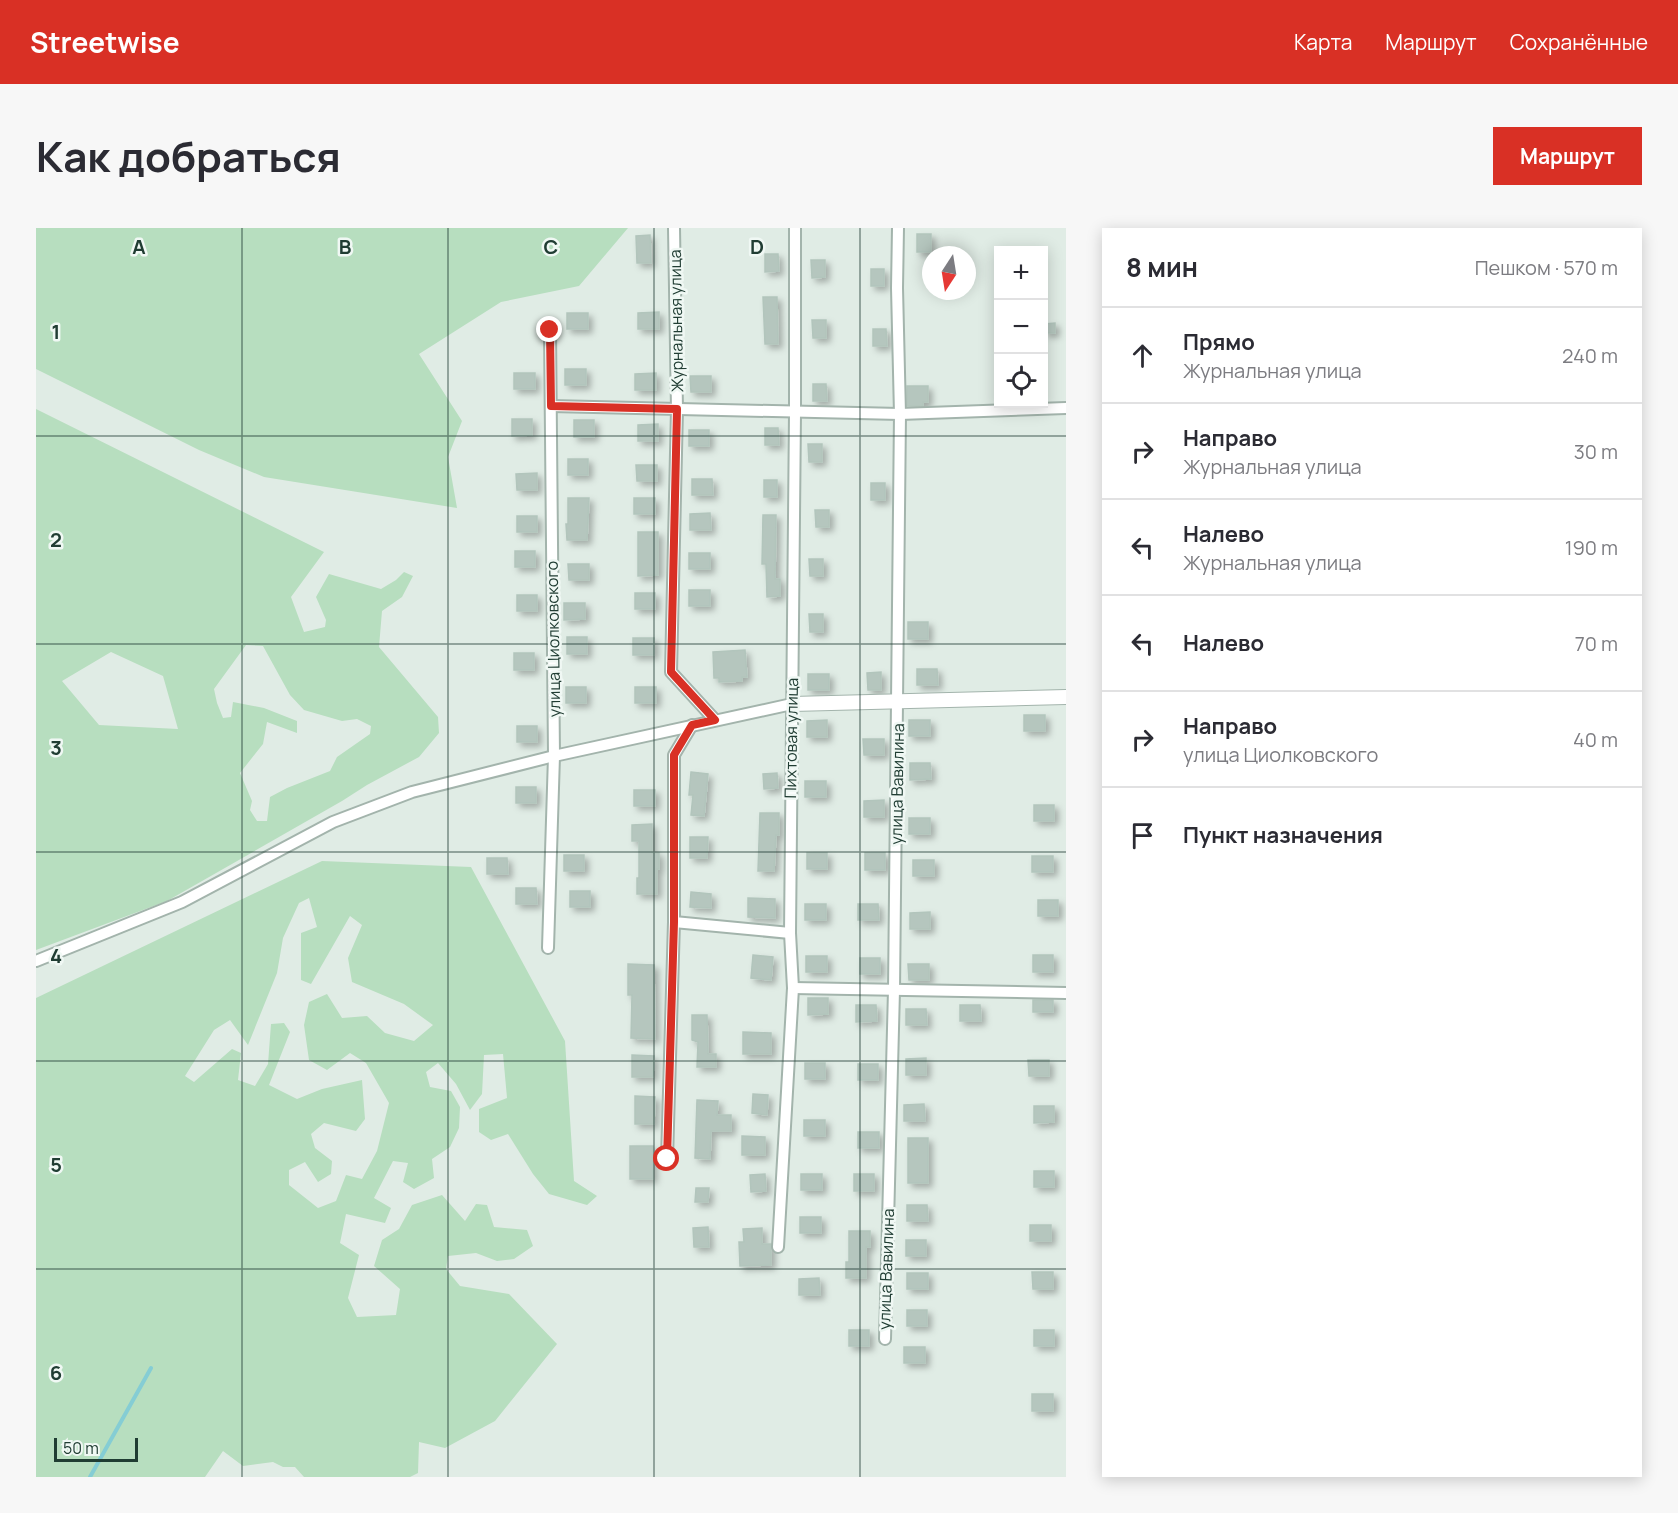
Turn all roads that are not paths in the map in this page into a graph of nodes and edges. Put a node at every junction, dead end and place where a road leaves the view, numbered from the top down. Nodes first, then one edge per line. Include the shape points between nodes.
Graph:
1 (674, 228) edge
2 (795, 228) edge
3 (898, 228) edge
4 (550, 330) dead end
5 (551, 406) junction
6 (1066, 408) edge
7 (677, 409) junction
8 (795, 413) junction
9 (900, 414) junction
10 (1066, 697) edge
11 (897, 701) junction
12 (792, 704) junction
13 (715, 720) junction
14 (692, 725) junction
15 (554, 756) junction
16 (674, 922) junction
17 (790, 933) junction
18 (548, 948) dead end
19 (36, 961) edge
20 (793, 988) junction
21 (894, 990) junction
22 (1066, 993) edge
23 (667, 1159) dead end
24 (778, 1247) dead end
25 (885, 1339) dead end

1 - 7 street, Журнальная улица
2 - 8 street, Пихтовая улица
3 - 9 street, улица Вавилина
4 - 5 street, улица Циолковского
5 - 7 street
5 - 15 street, улица Циолковского
6 - 9 street
7 - 8 street
7 - 13 street, Журнальная улица via 671,672
8 - 9 street
8 - 12 street, Пихтовая улица
9 - 11 street, улица Вавилина
10 - 11 street
11 - 12 street
11 - 21 street, улица Вавилина
12 - 13 street
12 - 17 street, Пихтовая улица
13 - 14 street
14 - 15 street
14 - 16 street via 674,755
15 - 18 street, улица Циолковского
15 - 19 street via 412,792 343,819 182,902
16 - 17 street
16 - 23 street
17 - 20 street, Пихтовая улица
20 - 21 street
20 - 24 street, Пихтовая улица
21 - 22 street
21 - 25 street, улица Вавилина

